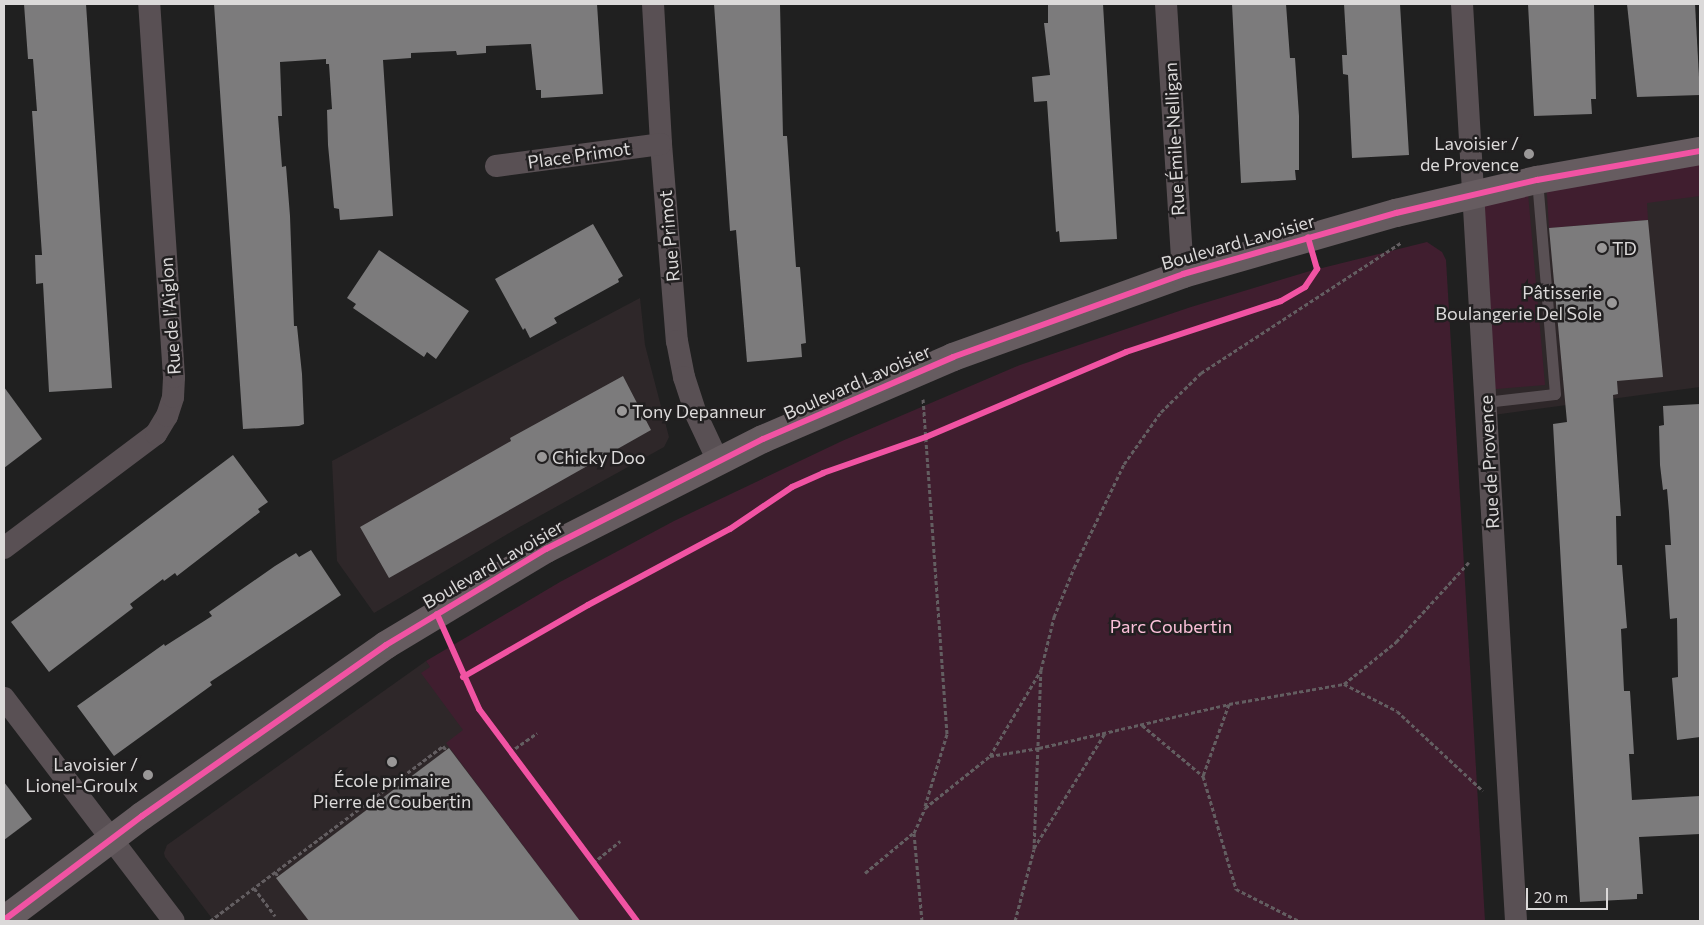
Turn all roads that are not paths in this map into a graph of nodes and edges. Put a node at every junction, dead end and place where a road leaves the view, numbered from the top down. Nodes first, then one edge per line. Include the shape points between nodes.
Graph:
1 (149, 4) edge
2 (653, 4) edge
3 (1166, 4) edge
4 (1462, 4) edge
5 (661, 144) junction
6 (1700, 151) edge
7 (496, 166) dead end
8 (1537, 180) junction
9 (1473, 195) junction
10 (1183, 274) junction
11 (1485, 402) junction
12 (718, 461) junction
13 (4, 548) edge
14 (4, 698) edge
15 (111, 839) junction
16 (4, 920) edge
17 (174, 921) edge
18 (1516, 921) edge

1 - 13 street, Rue de l'Aiglon via 173,397 156,434
2 - 5 street, Rue Primot
3 - 10 street, Rue Émile-Nelligan
4 - 9 street, Rue de Provence
5 - 7 street, Place Primot
5 - 12 street, Rue Primot via 677,341 696,414
6 - 8 street, Boulevard Lavoisier
8 - 9 street, Boulevard Lavoisier
8 - 11 lane via 1555,394
9 - 10 street, Boulevard Lavoisier via 1396,213
9 - 11 street, Rue de Provence
10 - 12 street, Boulevard Lavoisier via 1023,330 921,371
11 - 18 street, Rue de Provence
12 - 15 street, Boulevard Lavoisier via 546,549 386,645
14 - 15 street
15 - 16 street, Boulevard Lavoisier
15 - 17 street

